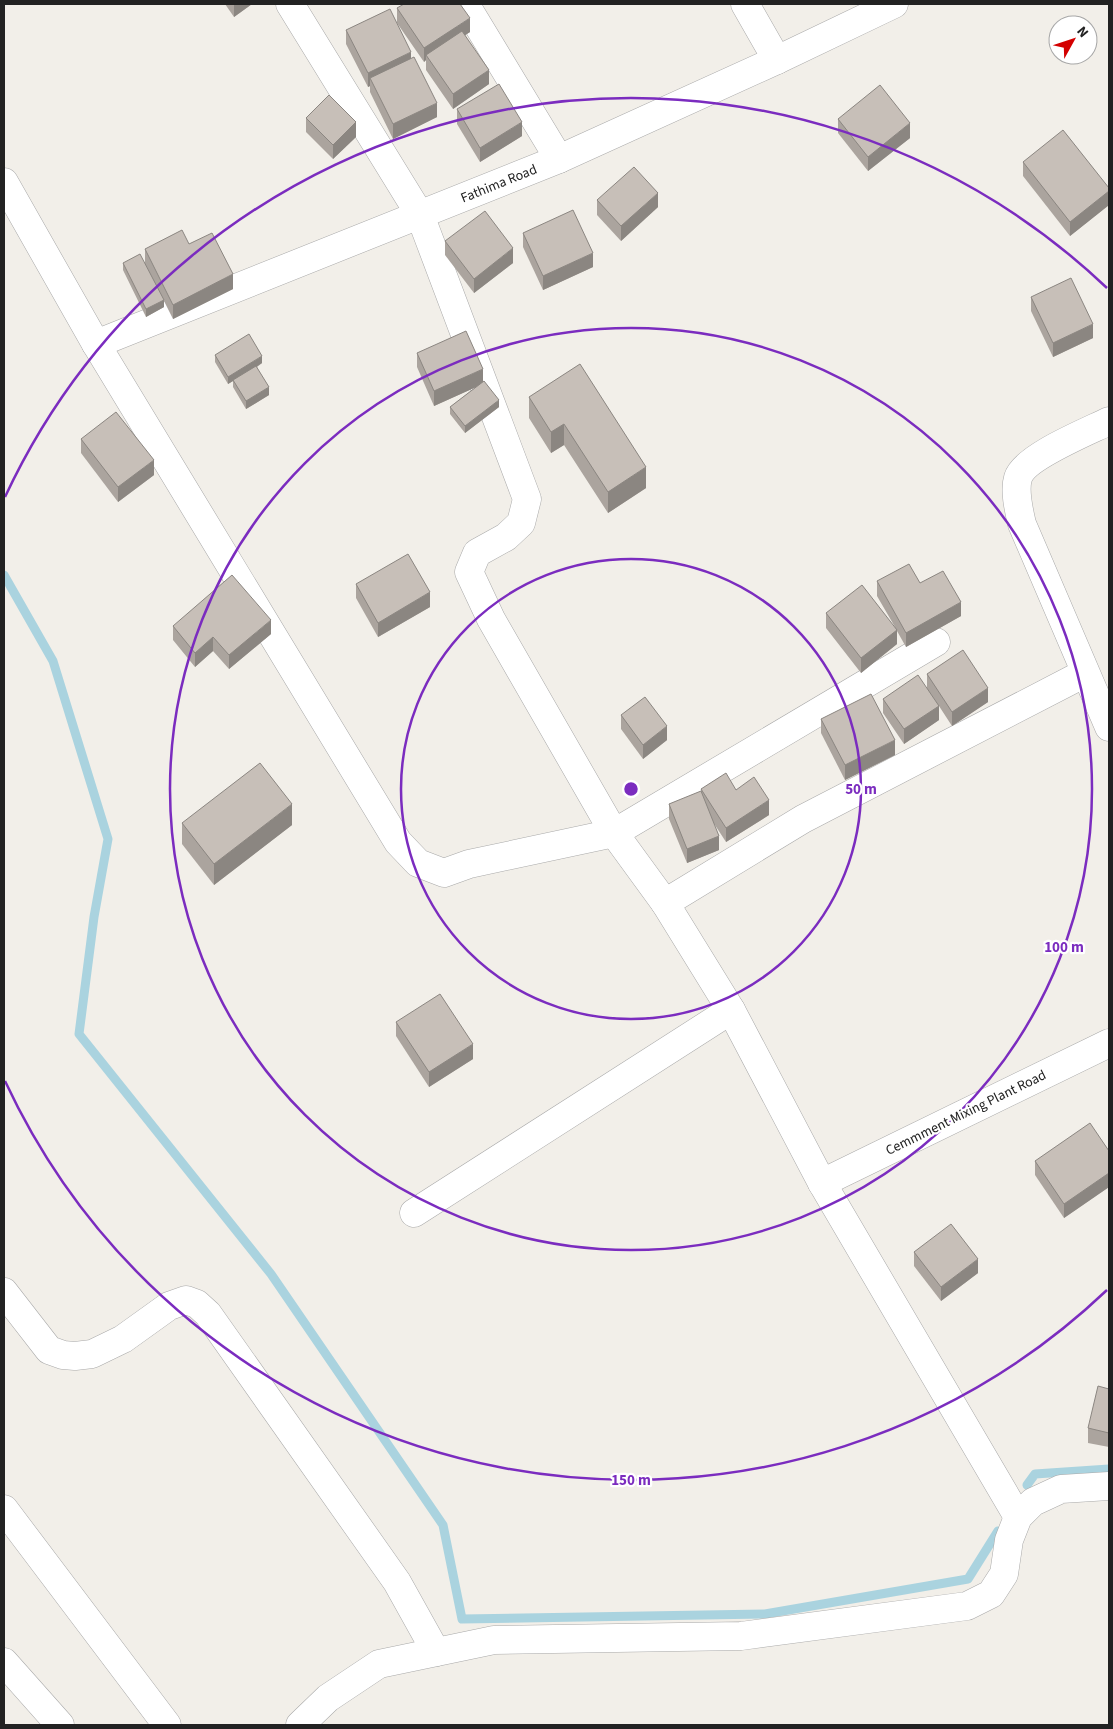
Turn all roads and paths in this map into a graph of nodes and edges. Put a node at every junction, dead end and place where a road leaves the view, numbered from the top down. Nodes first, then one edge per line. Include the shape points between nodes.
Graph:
1 (290, 4) edge
2 (746, 4) edge
3 (894, 4) edge
4 (470, 12) dead end
5 (777, 60) junction
6 (559, 160) junction
7 (4, 182) edge
8 (420, 216) junction
9 (96, 344) junction
10 (1109, 421) edge
11 (936, 642) dead end
12 (1084, 673) junction
13 (1109, 727) edge
14 (614, 833) junction
15 (665, 902) junction
16 (731, 1010) junction
17 (1109, 1043) edge
18 (822, 1183) junction
19 (414, 1213) dead end
20 (4, 1292) edge
21 (1109, 1486) edge
22 (4, 1509) edge
23 (1018, 1517) junction
24 (436, 1652) junction
25 (4, 1662) edge
26 (60, 1725) edge
27 (167, 1725) edge
28 (300, 1725) edge

1 - 8 street
2 - 5 street
3 - 5 street, Fathima Road
4 - 6 street
5 - 6 street, Fathima Road
6 - 8 street, Fathima Road
7 - 9 street
8 - 9 street, Fathima Road
8 - 14 street via 527,500 521,524 506,537 477,553 469,572 491,619
9 - 14 street via 398,842 418,863 444,873 469,864
10 - 12 street via 1034,459 1018,477 1017,502 1022,524
11 - 14 street
12 - 13 street
12 - 15 street via 803,819
14 - 15 street
15 - 16 street
16 - 18 street
16 - 19 street
17 - 18 street, Cemmment Mixing Plant Road
18 - 23 street
20 - 24 street via 49,1350 75,1356 92,1354 169,1306 186,1300 197,1304 208,1314 397,1582
21 - 23 street via 1061,1489 1033,1502
22 - 27 street
23 - 24 street via 1009,1540 1004,1574 991,1594 967,1606 741,1636 494,1640
24 - 28 street via 379,1664 328,1698
25 - 26 street

